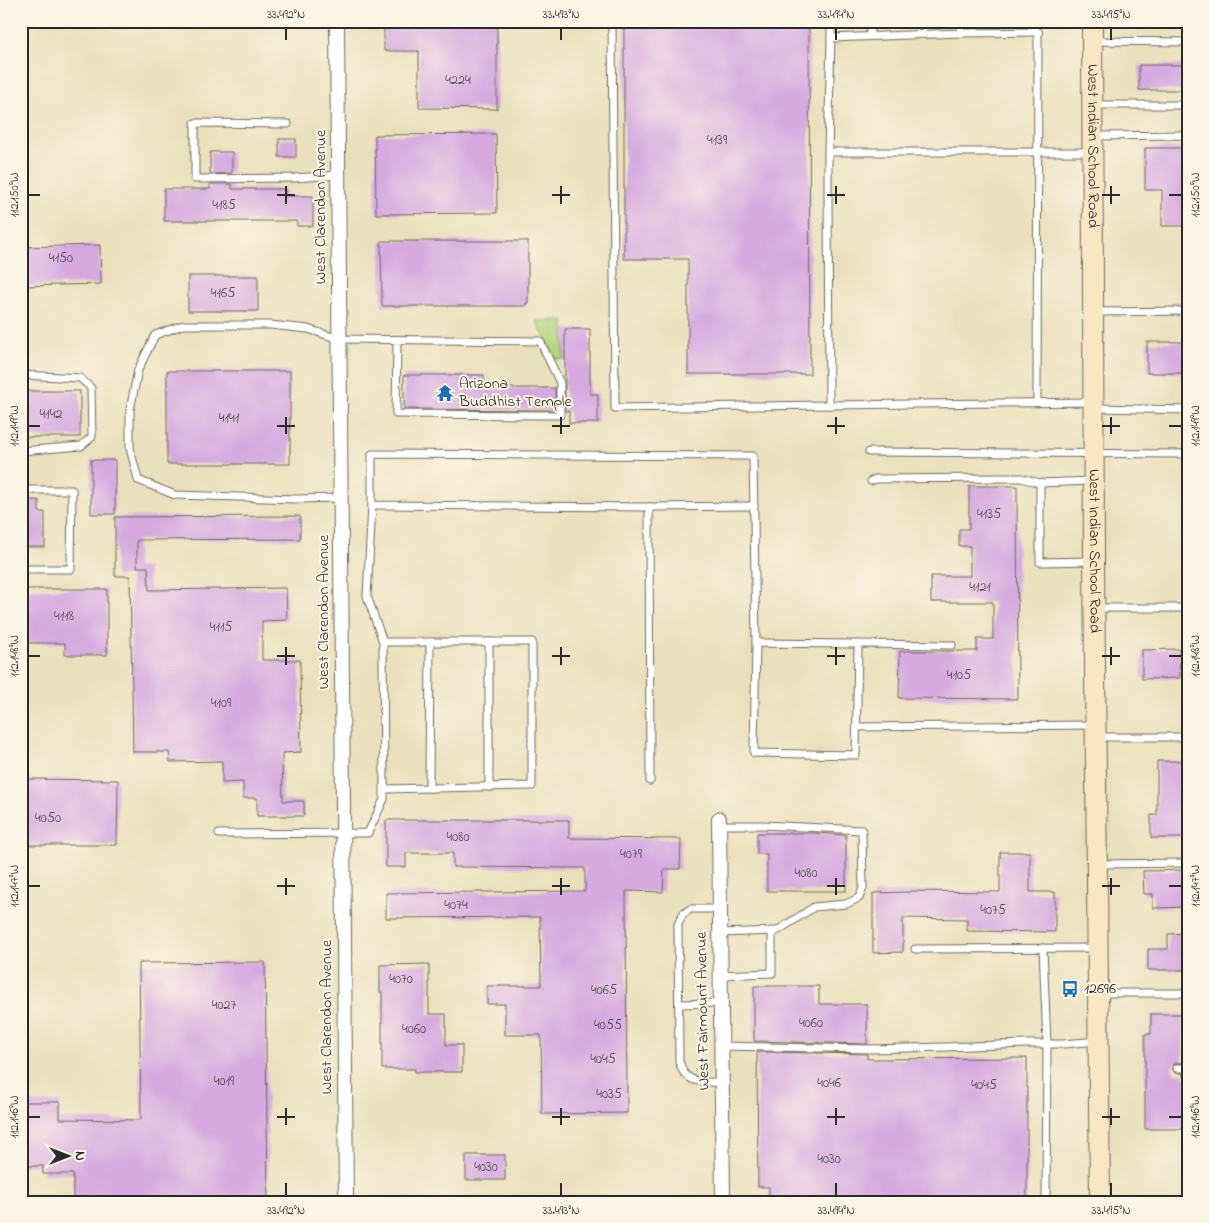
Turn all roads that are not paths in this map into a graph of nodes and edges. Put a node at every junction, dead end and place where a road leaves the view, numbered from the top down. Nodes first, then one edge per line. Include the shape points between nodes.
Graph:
1 (337, 21) edge
2 (612, 21) edge
3 (831, 21) edge
4 (870, 21) edge
5 (961, 21) edge
6 (1025, 21) edge
7 (1092, 21) edge
8 (1106, 21) edge
9 (1038, 32) junction
10 (961, 33) junction
11 (870, 36) junction
12 (831, 38) junction
13 (1092, 41) junction
14 (1188, 42) edge
15 (1092, 105) junction
16 (1188, 105) edge
17 (288, 124) dead end
18 (1188, 135) edge
19 (1092, 144) junction
20 (828, 152) junction
21 (1037, 152) junction
22 (338, 175) junction
23 (1188, 311) edge
24 (1093, 312) junction
25 (339, 339) junction
26 (397, 340) junction
27 (21, 375) edge
28 (1037, 402) junction
29 (830, 405) junction
30 (1093, 405) junction
31 (1188, 410) edge
32 (21, 451) edge
33 (868, 452) dead end
34 (1094, 453) junction
35 (1188, 454) edge
36 (871, 481) dead end
37 (1094, 481) junction
38 (1040, 483) junction
39 (21, 490) edge
40 (340, 498) junction
41 (372, 504) junction
42 (754, 506) junction
43 (649, 507) junction
44 (1094, 560) junction
45 (21, 568) edge
46 (1094, 608) junction
47 (1188, 608) edge
48 (384, 642) junction
49 (430, 642) junction
50 (489, 642) junction
51 (756, 643) junction
52 (858, 644) junction
53 (952, 645) dead end
54 (857, 727) junction
55 (1096, 731) junction
56 (1188, 737) edge
57 (650, 781) dead end
58 (489, 787) junction
59 (429, 788) junction
60 (384, 789) junction
61 (719, 822) joint
62 (343, 833) junction
63 (219, 834) dead end
64 (1188, 863) edge
65 (1097, 864) junction
66 (720, 909) junction
67 (772, 931) junction
68 (720, 933) junction
69 (1043, 948) junction
70 (1098, 948) junction
71 (915, 949) dead end
72 (721, 975) junction
73 (1098, 993) junction
74 (1188, 993) edge
75 (721, 1003) junction
76 (679, 1004) junction
77 (1098, 1041) junction
78 (1047, 1044) junction
79 (721, 1046) junction
80 (1177, 1068) dead end
81 (1188, 1068) edge
82 (722, 1082) junction
83 (346, 1202) edge
84 (723, 1202) edge
85 (1046, 1202) edge
86 (1100, 1202) edge

1 - 22 street, West Clarendon Avenue
2 - 29 lane via 615,408
3 - 12 lane
4 - 11 lane
5 - 10 lane
6 - 9 lane
7 - 13 main road, West Indian School Road
8 - 13 main road
9 - 10 lane
9 - 21 lane
10 - 11 lane
11 - 12 lane
12 - 20 lane
13 - 14 lane
13 - 15 main road, West Indian School Road
15 - 16 lane
15 - 19 main road, West Indian School Road
17 - 22 lane via 195,124 195,180
18 - 19 lane
19 - 21 lane
19 - 24 main road, West Indian School Road
20 - 21 lane
20 - 29 lane
21 - 28 lane
22 - 25 street, West Clarendon Avenue
23 - 24 lane
24 - 30 main road, West Indian School Road
25 - 26 lane
25 - 40 street, West Clarendon Avenue
25 - 40 lane via 308,329 270,325 183,325 155,335 138,370 130,410 130,448 138,480 175,495
26 - 26 lane via 540,341 560,383 560,415 396,414
27 - 32 lane via 80,378 91,388 92,436 81,446
28 - 29 lane
28 - 30 lane
30 - 31 lane
30 - 34 main road, West Indian School Road
33 - 34 lane
34 - 35 lane
34 - 37 main road, West Indian School Road
36 - 38 lane via 884,478 1021,478
37 - 38 lane
37 - 44 main road, West Indian School Road
38 - 44 lane via 1040,562
39 - 45 lane via 72,490 71,569
40 - 62 street, West Clarendon Avenue
41 - 42 lane via 372,454 753,456
41 - 43 lane
41 - 48 lane via 367,596
42 - 43 lane
42 - 51 lane
43 - 57 lane
44 - 46 main road, West Indian School Road
46 - 47 lane
46 - 55 main road, West Indian School Road
48 - 49 lane
48 - 60 lane
49 - 50 lane
49 - 59 lane
50 - 58 lane
50 - 58 lane via 532,642 532,786
51 - 52 lane
51 - 54 lane via 754,753 856,755
52 - 53 lane
52 - 54 lane
54 - 55 lane
55 - 56 lane
55 - 65 main road, West Indian School Road
58 - 59 lane
59 - 60 lane
60 - 62 lane via 384,799 368,833
61 - 66 street, West Fairmount Avenue
61 - 67 lane via 862,830 863,888 859,898 846,904 814,907 778,931
62 - 63 lane
62 - 83 street, West Clarendon Avenue
64 - 65 lane
65 - 70 main road, West Indian School Road
66 - 68 street, West Fairmount Avenue
66 - 76 lane via 690,909 678,924
67 - 68 lane
67 - 72 lane via 772,973
68 - 72 street, West Fairmount Avenue
69 - 70 lane
69 - 71 lane
69 - 78 lane
70 - 73 main road, West Indian School Road
72 - 75 street, West Fairmount Avenue
73 - 74 lane
73 - 77 main road, West Indian School Road
75 - 76 lane
75 - 79 street, West Fairmount Avenue
76 - 82 lane via 679,1062 684,1073 694,1080
77 - 78 lane
77 - 86 main road, West Indian School Road
78 - 79 lane via 871,1049
78 - 85 lane
79 - 82 street, West Fairmount Avenue
80 - 81 lane
82 - 84 street, West Fairmount Avenue

